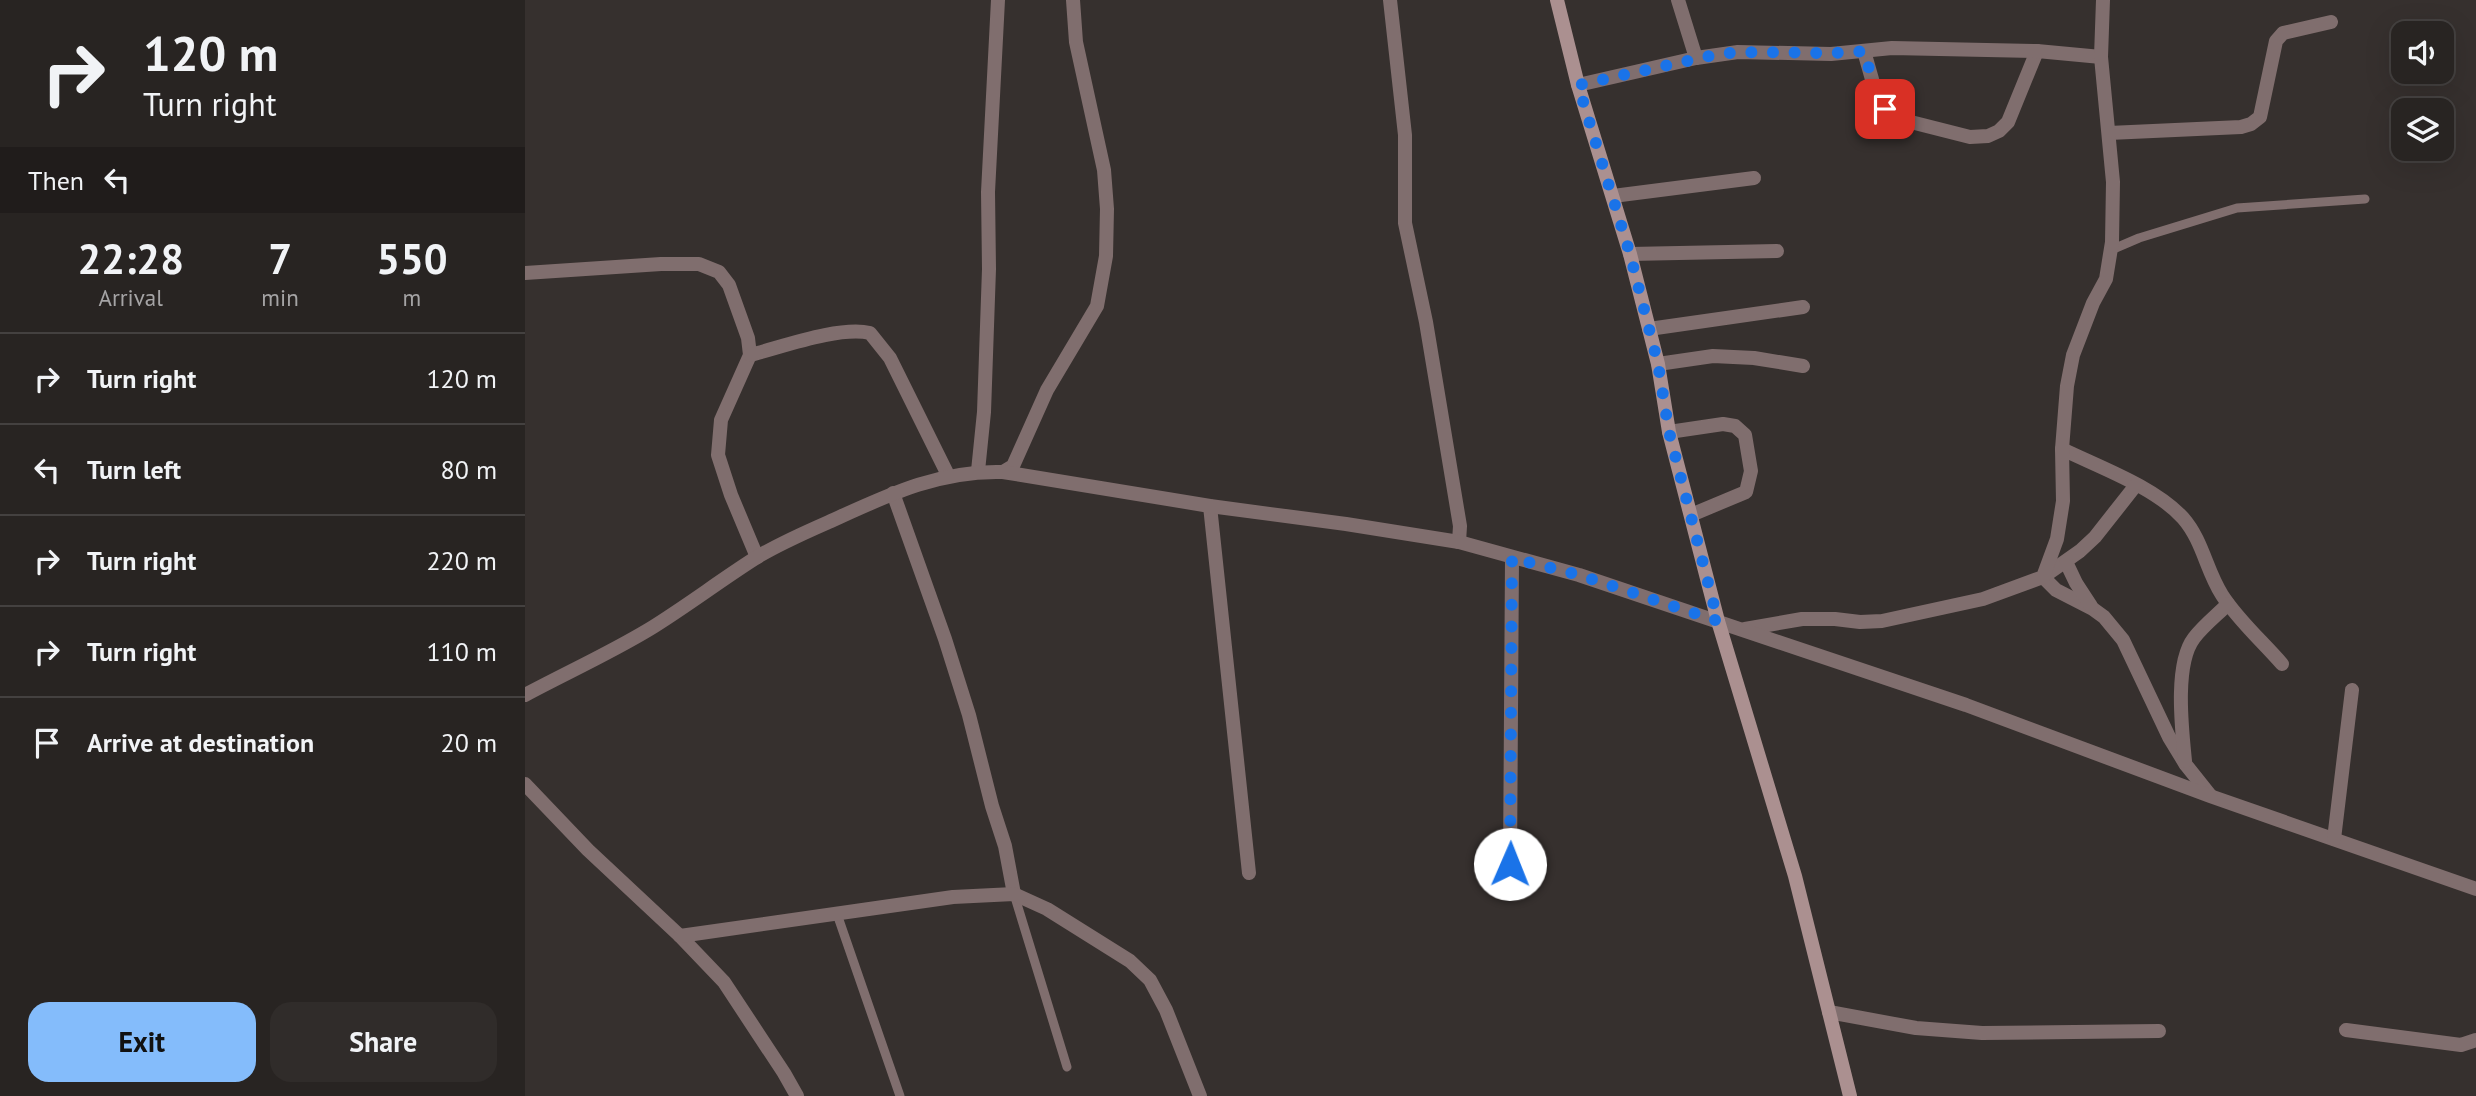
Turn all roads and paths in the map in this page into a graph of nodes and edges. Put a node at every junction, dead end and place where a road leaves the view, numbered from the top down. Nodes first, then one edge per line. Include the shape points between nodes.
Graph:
1 (998, 0) edge
2 (1073, 0) edge
3 (1390, 0) edge
4 (1557, 0) edge
5 (1678, 0) edge
6 (2103, 0) edge
7 (2331, 22) dead end
8 (1864, 51) junction
9 (2037, 51) junction
10 (2101, 57) junction
11 (1696, 58) junction
12 (1578, 85) junction
13 (2109, 133) junction
14 (1754, 178) dead end
15 (1613, 196) junction
16 (2365, 199) dead end
17 (2111, 250) junction
18 (1777, 251) dead end
19 (1630, 254) junction
20 (525, 272) edge
21 (1803, 307) dead end
22 (1649, 330) junction
23 (750, 355) junction
24 (1658, 364) junction
25 (1803, 366) dead end
26 (1669, 432) junction
27 (2062, 449) junction
28 (978, 471) junction
29 (1003, 471) junction
30 (948, 475) junction
31 (2136, 485) junction
32 (893, 493) junction
33 (1210, 506) junction
34 (1691, 515) junction
35 (1459, 542) junction
36 (757, 557) junction
37 (1512, 558) junction
38 (2066, 562) junction
39 (2043, 577) junction
40 (2228, 604) junction
41 (2093, 609) junction
42 (1718, 621) junction
43 (1744, 630) junction
44 (2282, 664) dead end
45 (2352, 690) dead end
46 (526, 692) edge
47 (2186, 765) junction
48 (525, 785) edge
49 (2210, 796) junction
50 (2334, 839) junction
51 (1510, 864) dead end
52 (1249, 873) dead end
53 (2476, 889) edge
54 (1014, 894) junction
55 (837, 914) junction
56 (680, 936) junction
57 (1829, 1012) junction
58 (2346, 1030) dead end
59 (2159, 1031) dead end
60 (2476, 1040) edge
61 (1066, 1067) dead end
62 (797, 1096) edge
63 (900, 1096) edge
64 (1200, 1096) edge
65 (1850, 1096) edge

1 - 28 street
2 - 29 street via 1076,41 1104,170 1106,256 1097,306 1047,390 1013,466
3 - 35 street via 1405,135 1405,223 1426,322
4 - 12 main road
5 - 11 street
6 - 10 street
7 - 13 street via 2283,33 2276,41 2260,117 2251,124
8 - 9 street
8 - 9 street via 1877,97 1895,118 1970,137 1989,136 2008,122
8 - 11 street via 1738,52
9 - 10 street
10 - 13 street
11 - 12 street
12 - 15 main road
13 - 17 street
14 - 15 street
15 - 19 main road
16 - 17 lane via 2237,208
17 - 27 street via 2106,279 2073,355
18 - 19 street
19 - 22 main road
20 - 23 street via 661,264 711,267 729,285
21 - 22 street
22 - 24 main road
23 - 30 street via 839,333 870,333 890,358
23 - 36 street via 720,420 718,455
24 - 25 street via 1713,356
24 - 26 main road
26 - 34 main road
26 - 34 street via 1723,424 1735,426 1745,435 1751,471 1746,492
27 - 31 street
27 - 39 street via 2063,501 2057,539
28 - 29 street
28 - 30 street
29 - 33 street
30 - 32 street
31 - 38 street via 2095,537
31 - 40 street via 2163,500 2197,535
32 - 36 street
32 - 54 street via 969,715
33 - 35 street
33 - 52 street
34 - 42 main road
35 - 37 street
36 - 46 street via 647,630
37 - 42 street
37 - 51 street
38 - 39 street
38 - 41 street
39 - 41 street via 2056,590
39 - 43 street via 1983,599 1882,621 1802,619
40 - 44 street
40 - 47 street via 2192,640 2183,671 2180,709
41 - 47 street via 2123,640
42 - 43 street
42 - 57 main road via 1795,876
43 - 49 street via 1966,705
45 - 50 street
47 - 49 street
48 - 56 street
49 - 50 street
50 - 53 street
54 - 55 street via 953,897
54 - 61 lane
54 - 64 street via 1047,909 1130,961 1150,980
55 - 56 street
55 - 63 lane
56 - 62 street via 724,982
57 - 59 street via 1916,1028 1982,1033
57 - 65 main road
58 - 60 street via 2461,1045

